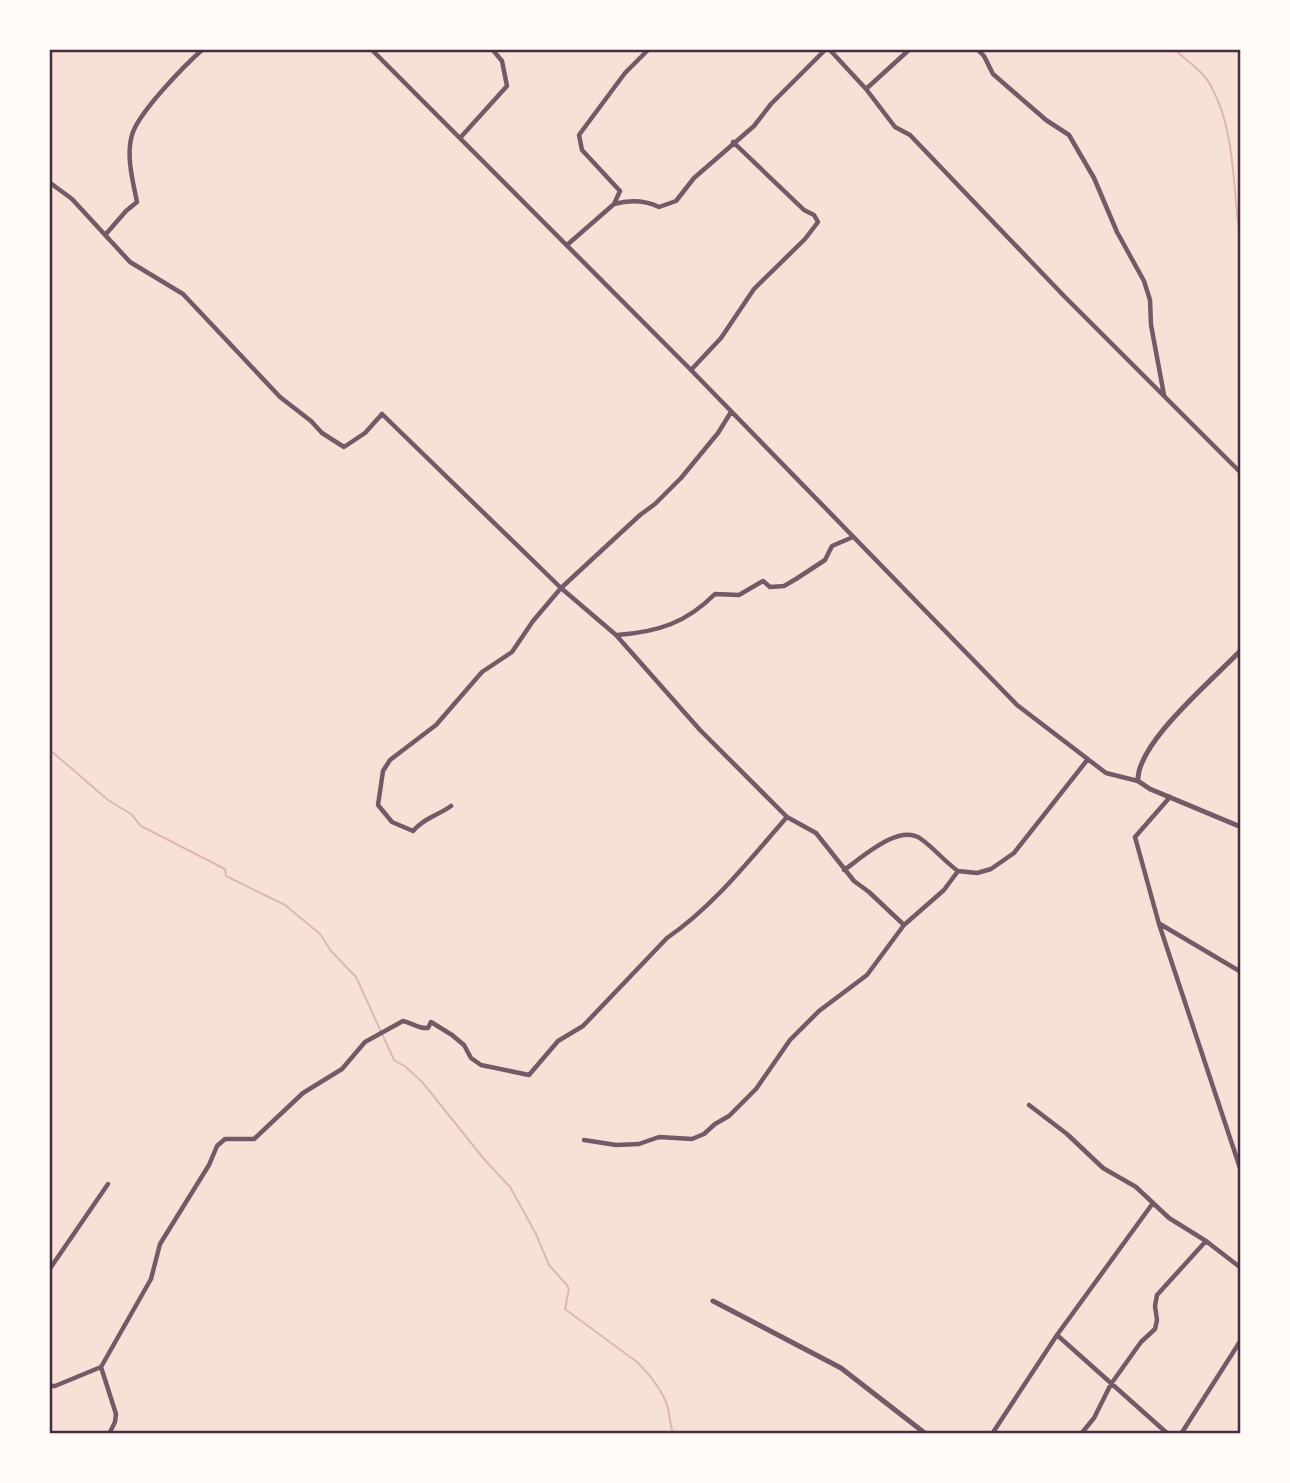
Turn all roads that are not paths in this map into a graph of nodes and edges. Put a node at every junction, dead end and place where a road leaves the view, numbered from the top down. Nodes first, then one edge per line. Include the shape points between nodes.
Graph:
1 (203, 49) edge
2 (371, 49) edge
3 (492, 49) edge
4 (649, 49) edge
5 (827, 49) edge
6 (910, 49) edge
7 (977, 49) edge
8 (866, 89) junction
9 (460, 138) junction
10 (733, 142) junction
11 (49, 182) edge
12 (614, 204) junction
13 (106, 234) junction
14 (567, 245) junction
15 (691, 370) junction
16 (1164, 398) junction
17 (731, 412) junction
18 (1241, 474) edge
19 (853, 537) junction
20 (561, 588) junction
21 (616, 635) junction
22 (1241, 650) edge
23 (1088, 758) junction
24 (1138, 781) junction
25 (1170, 797) junction
26 (451, 806) dead end
27 (787, 817) junction
28 (1241, 827) edge
29 (844, 870) junction
30 (958, 871) junction
31 (1159, 924) junction
32 (904, 925) junction
33 (1241, 972) edge
34 (1029, 1105) dead end
35 (584, 1140) dead end
36 (1241, 1171) edge
37 (108, 1184) dead end
38 (1153, 1203) junction
39 (1206, 1241) junction
40 (1241, 1268) edge
41 (49, 1270) edge
42 (713, 1301) dead end
43 (1058, 1335) junction
44 (1241, 1340) edge
45 (101, 1367) junction
46 (1111, 1384) junction
47 (49, 1386) edge
48 (108, 1434) edge
49 (926, 1434) edge
50 (992, 1434) edge
51 (1081, 1434) edge
52 (1168, 1434) edge
53 (1181, 1434) edge

1 - 13 street via 182,68 133,132 130,153 137,202
2 - 9 street
3 - 9 street via 502,61 507,86
4 - 12 street via 579,135 582,150 620,191
5 - 8 street
5 - 10 street
6 - 8 street
7 - 16 street via 993,74 1069,135 1094,178 1144,281
8 - 16 street via 895,127 910,135
9 - 14 street
10 - 12 street via 676,201 659,207 626,201
10 - 15 street via 818,222 754,289 721,338
11 - 13 street
12 - 14 street
13 - 20 street via 130,262 183,295 280,397 322,433 344,447 382,414
14 - 15 street
15 - 17 street
16 - 18 street
17 - 19 street
17 - 20 street via 655,505
19 - 21 street via 832,546 825,560 784,586 770,587 763,581 739,595 715,594 670,625
19 - 23 street via 1017,705
20 - 21 street
20 - 26 street via 512,652 482,672 436,725 390,760 383,771 378,806 392,822 413,831
21 - 27 street via 699,730
22 - 24 street via 1155,741 1138,772
23 - 24 street via 1106,773
23 - 30 street via 1014,853 991,869
24 - 25 street
25 - 28 street
25 - 31 street via 1135,837
27 - 29 street via 816,833
27 - 45 street via 727,885 667,938 583,1026 558,1041 528,1075 481,1065 464,1045 431,1022 428,1028 419,1028 403,1021 365,1042 342,1069 303,1093 254,1139 225,1139 160,1244 150,1279
29 - 30 street via 904,833 919,837
29 - 32 street
30 - 32 street via 944,890
31 - 33 street
31 - 36 street
32 - 35 street via 867,975 818,1010 790,1040 757,1089 704,1135 616,1145
34 - 38 street via 1103,1168
37 - 41 street
38 - 39 street
38 - 43 street
39 - 40 street
39 - 46 street via 1157,1294 1154,1329
42 - 49 street via 841,1368
43 - 46 street
43 - 50 street
44 - 53 street
45 - 47 street
45 - 48 street via 116,1414
46 - 51 street
46 - 52 street

